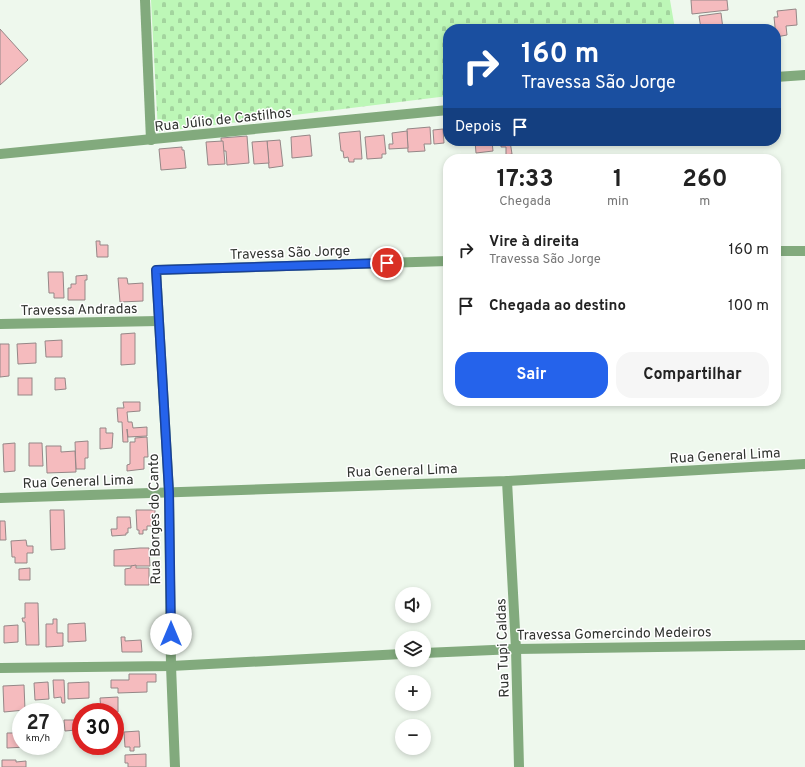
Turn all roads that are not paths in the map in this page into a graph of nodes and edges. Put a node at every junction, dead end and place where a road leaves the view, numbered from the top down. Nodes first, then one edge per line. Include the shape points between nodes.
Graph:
1 (145, 0) edge
2 (805, 75) edge
3 (781, 77) edge
4 (443, 111) edge
5 (151, 140) junction
6 (0, 154) edge
7 (781, 251) edge
8 (805, 251) edge
9 (443, 261) edge
10 (156, 270) joint
11 (159, 321) junction
12 (0, 324) edge
13 (805, 464) edge
14 (507, 481) junction
15 (169, 492) junction
16 (0, 498) edge
17 (805, 645) edge
18 (516, 649) junction
19 (431, 653) edge
20 (395, 654) edge
21 (171, 666) junction
22 (0, 668) edge
23 (175, 767) edge
24 (519, 767) edge

1 - 5 street
2 - 3 street
4 - 5 street, Rua Júlio de Castilhos
5 - 6 street, Rua Júlio de Castilhos
7 - 8 street
9 - 10 street, Travessa São Jorge
10 - 11 street, Rua Borges do Canto
11 - 12 street, Travessa Andradas
11 - 15 street, Rua Borges do Canto
13 - 14 street, Rua General Lima
14 - 15 street, Rua General Lima
14 - 18 street, Rua Tupi Caldas
15 - 16 street, Rua General Lima
15 - 21 street, Rua Borges do Canto
17 - 18 street, Travessa Gomercindo Medeiros
18 - 19 street, Travessa Gomercindo Medeiros
18 - 24 street, Rua Tupi Caldas
20 - 21 street
21 - 22 street
21 - 23 street, Rua Borges do Canto

